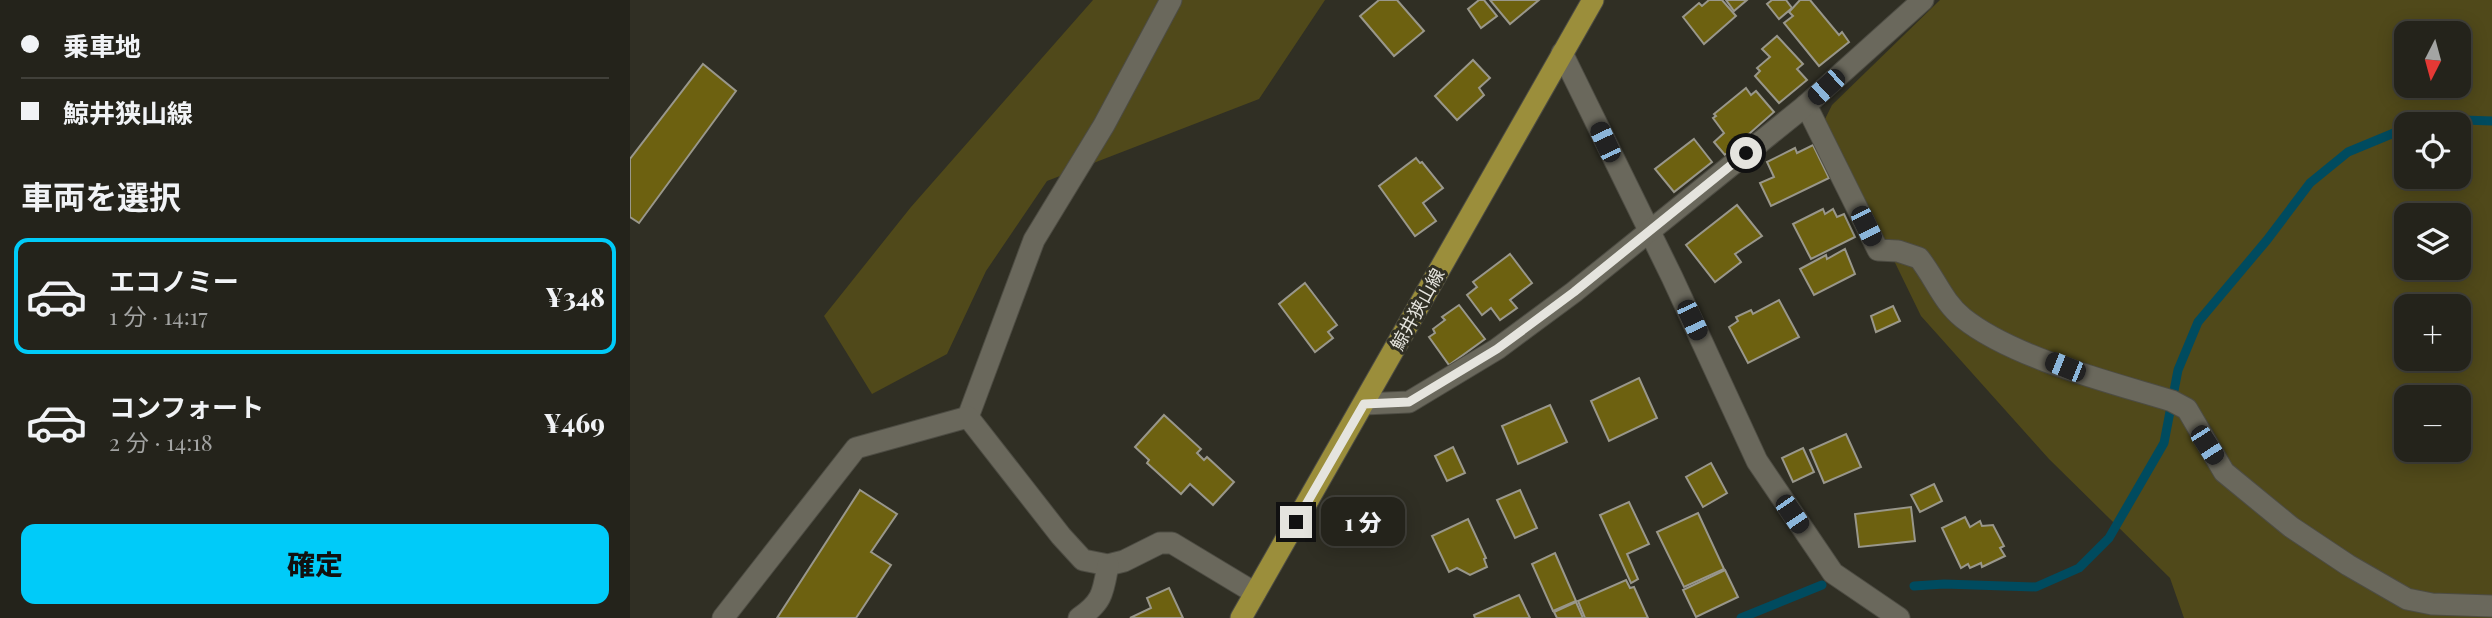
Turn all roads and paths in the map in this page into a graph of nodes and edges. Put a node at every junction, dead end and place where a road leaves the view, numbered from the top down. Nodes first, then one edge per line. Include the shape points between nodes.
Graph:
1 (1171, 0) edge
2 (1593, 0) edge
3 (1923, 0) edge
4 (1562, 53) junction
5 (1806, 105) junction
6 (1648, 232) junction
7 (1364, 404) junction
8 (968, 416) junction
9 (1108, 565) junction
10 (1255, 593) junction
11 (2492, 606) edge
12 (723, 618) edge
13 (1079, 618) edge
14 (1241, 618) edge
15 (1899, 618) edge

1 - 8 street via 1104,125 1034,240
2 - 4 main road, 鯨井狭山線
3 - 5 street
4 - 6 street
4 - 7 main road, 鯨井狭山線
5 - 6 street
5 - 11 street via 1878,250 1919,258 1962,318 2013,346 2187,410 2224,472 2291,527 2407,599
6 - 7 street via 1497,349 1420,396 1409,402
6 - 15 street via 1757,461 1833,573
7 - 10 main road, 鯨井狭山線
8 - 9 street via 1083,559
8 - 12 street via 856,449
9 - 10 street via 1160,543 1172,543
9 - 13 street via 1096,607
10 - 14 main road, 鯨井狭山線

